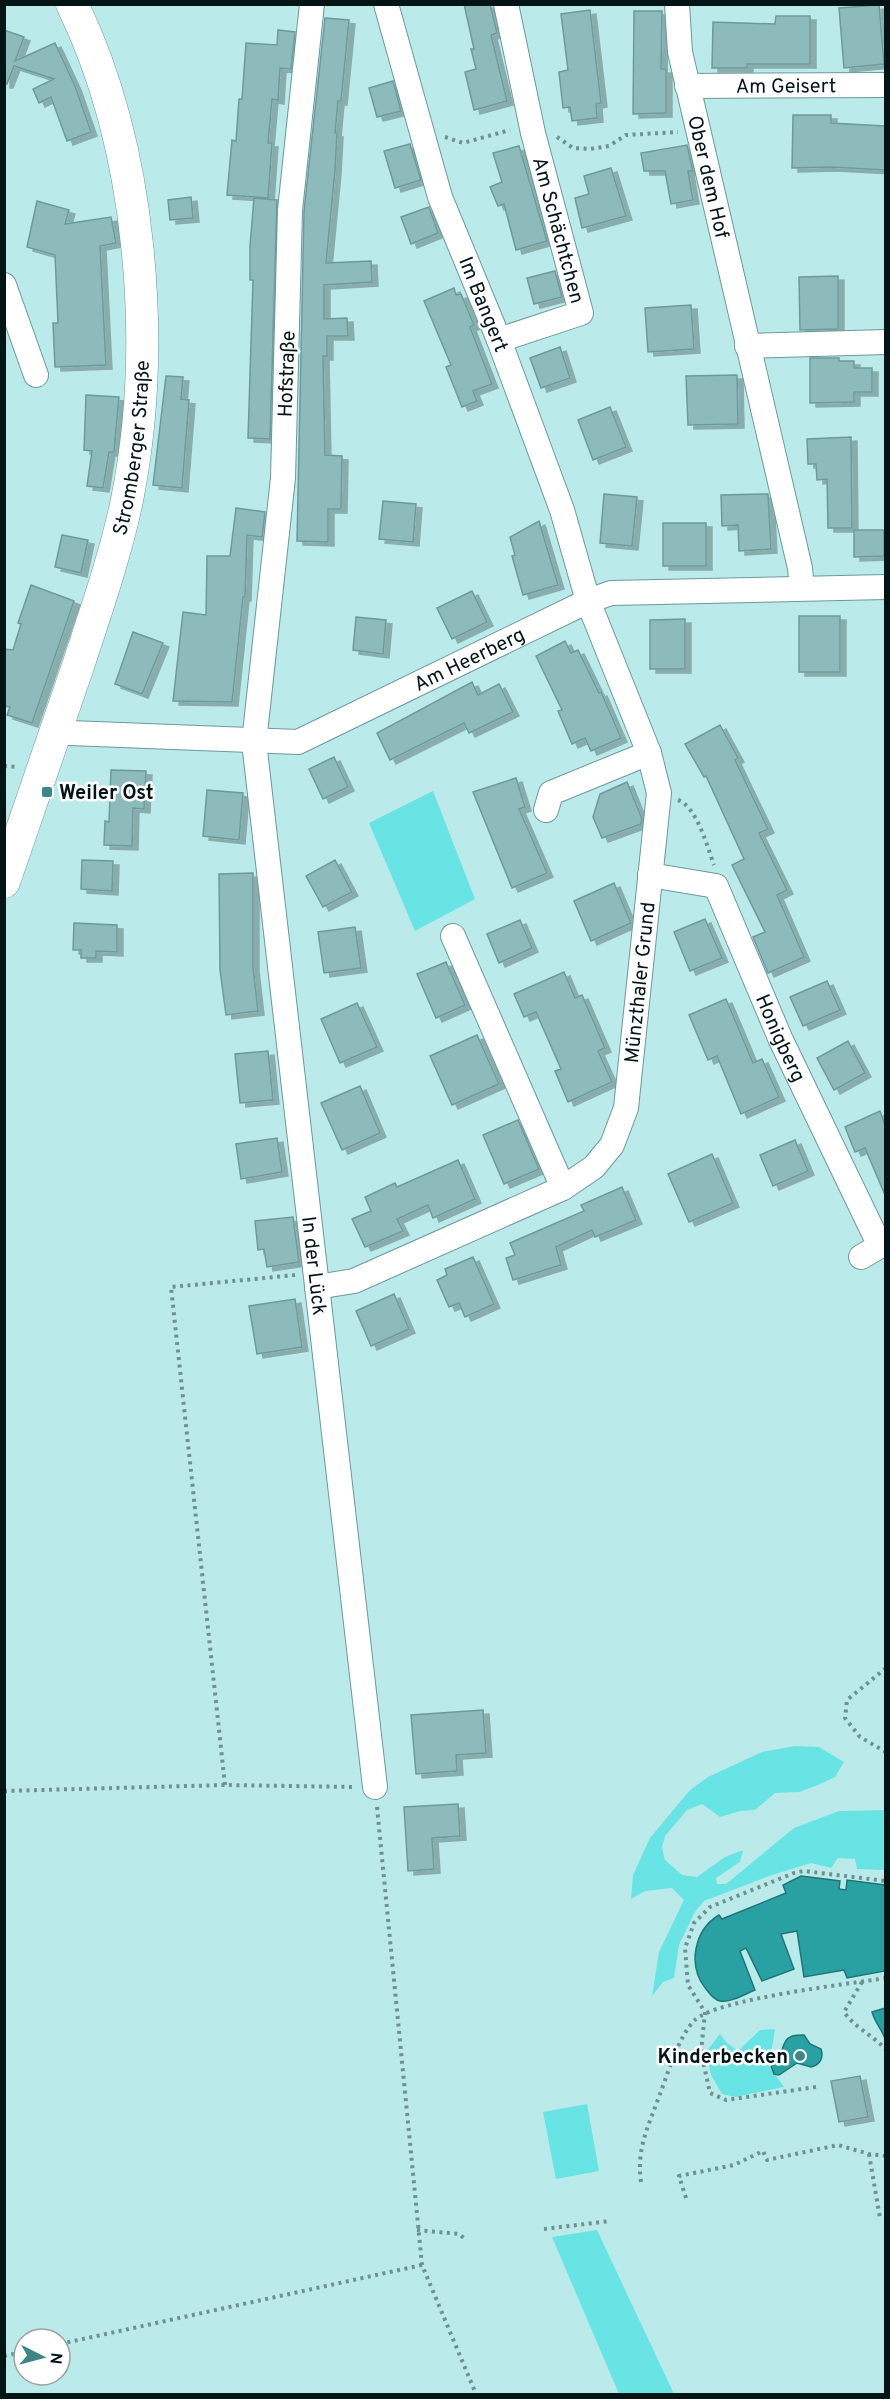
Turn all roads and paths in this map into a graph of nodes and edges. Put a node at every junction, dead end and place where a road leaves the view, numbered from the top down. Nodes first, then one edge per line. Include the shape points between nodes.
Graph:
1 (72, 4) edge
2 (312, 4) edge
3 (386, 4) edge
4 (506, 4) edge
5 (677, 4) edge
6 (885, 85) edge
7 (687, 86) junction
8 (698, 130) junction
9 (533, 133) junction
10 (424, 140) junction
11 (4, 285) edge
12 (499, 340) junction
13 (885, 342) edge
14 (747, 346) junction
15 (36, 375) dead end
16 (885, 587) edge
17 (802, 588) junction
18 (588, 601) junction
19 (57, 729) junction
20 (254, 742) junction
21 (649, 753) junction
22 (659, 793) junction
23 (546, 810) dead end
24 (650, 874) junction
25 (4, 882) edge
26 (716, 886) junction
27 (453, 936) dead end
28 (562, 1188) junction
29 (876, 1253) edge
30 (316, 1280) junction
31 (885, 1668) edge
32 (885, 1752) edge
33 (225, 1785) junction
34 (375, 1787) junction
35 (4, 1791) edge
36 (885, 1881) edge
37 (885, 1978) edge
38 (862, 1982) junction
39 (705, 2012) junction
40 (885, 2050) edge
41 (816, 2087) dead end
42 (869, 2154) junction
43 (885, 2156) edge
44 (641, 2182) dead end
45 (686, 2198) dead end
46 (880, 2218) dead end
47 (610, 2221) dead end
48 (544, 2229) dead end
49 (417, 2230) junction
50 (465, 2239) dead end
51 (422, 2265) junction
52 (72, 2341) edge
53 (476, 2394) edge

1 - 19 main road, Stromberger Straße via 94,56 122,150 137,258 141,365 134,463 119,536
2 - 20 street, Hofstraße via 290,210 283,478
3 - 10 street, Im Bangert
4 - 9 street, Am Schächtchen
5 - 7 street, Ober dem Hof
6 - 7 street, Am Geisert
7 - 8 street, Ober dem Hof
8 - 9 path, Am Schächtchen via 626,135 609,146 590,149 573,148 551,133
8 - 14 street, Ober dem Hof
9 - 10 path via 519,128 464,143 444,136
9 - 12 street, Am Schächtchen via 581,313
10 - 12 street, Im Bangert via 440,197
11 - 15 street
12 - 18 street, Im Bangert via 562,510
13 - 14 street
14 - 17 street, Ober dem Hof
16 - 17 street, Am Heerberg
17 - 18 street, Am Heerberg via 611,593
18 - 20 street, Am Heerberg via 298,742
18 - 21 street, Münzthaler Grund
19 - 20 street, Am Heerberg via 70,733
19 - 25 main road, Stromberger Straße
20 - 30 street, In der Lück
21 - 22 street, Münzthaler Grund
21 - 23 street via 551,793
22 - 24 street, Münzthaler Grund
22 - 26 path via 683,802 697,820 715,866
24 - 26 street
24 - 28 street, Münzthaler Grund via 626,1108 612,1145 594,1167
26 - 29 street, Honigberg
27 - 28 street
28 - 30 street, Münzthaler Grund via 354,1281
30 - 33 path via 171,1287
30 - 34 street, In der Lück
31 - 32 path via 847,1700 845,1718 860,1737
33 - 34 path
33 - 35 path
34 - 49 path
36 - 39 path via 804,1871 710,1907 694,1923 684,1948 688,1985
37 - 38 path
38 - 39 path
38 - 40 path via 844,2012
39 - 41 path via 701,2052 710,2093 726,2100
39 - 44 path via 693,2021 682,2041 642,2143
42 - 43 path
42 - 45 path via 838,2145 767,2160 763,2151 734,2165 679,2176
42 - 46 path
47 - 48 path
49 - 50 path via 459,2234
49 - 51 path
51 - 52 path
51 - 53 path

